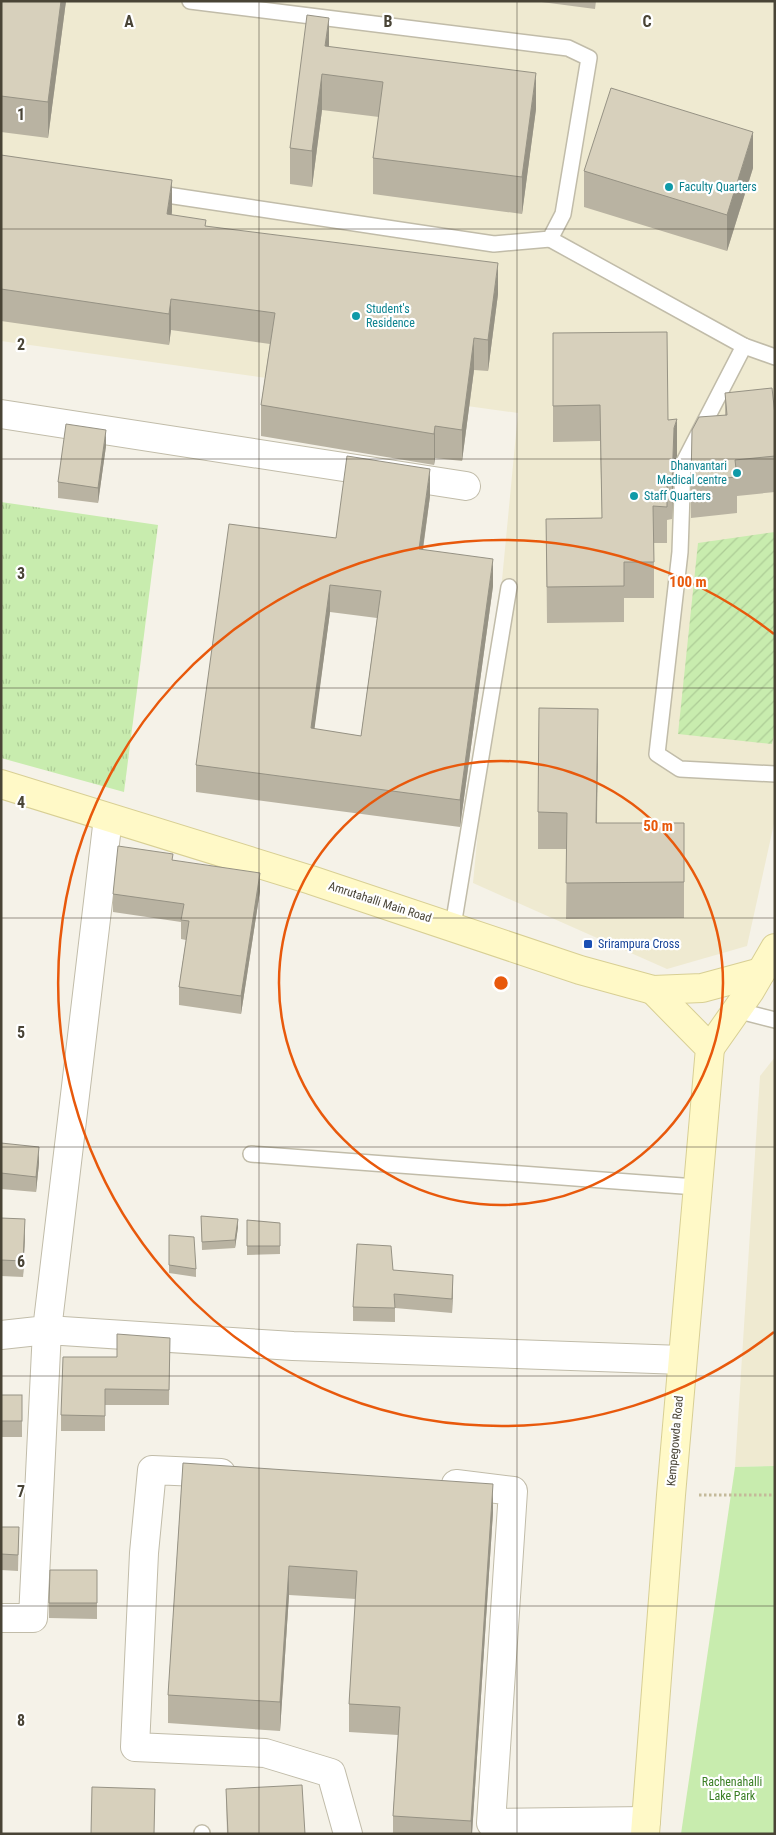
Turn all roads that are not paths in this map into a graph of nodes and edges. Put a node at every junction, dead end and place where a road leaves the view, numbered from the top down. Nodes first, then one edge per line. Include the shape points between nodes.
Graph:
1 (190, 1) edge
2 (138, 190) edge
3 (550, 239) junction
4 (744, 346) junction
5 (775, 356) edge
6 (1, 414) edge
7 (466, 486) dead end
8 (509, 587) dead end
9 (775, 774) edge
10 (1, 784) edge
11 (108, 818) junction
12 (453, 926) junction
13 (775, 948) edge
14 (761, 972) junction
15 (653, 990) junction
16 (736, 1010) junction
17 (775, 1020) edge
18 (710, 1048) junction
19 (251, 1154) dead end
20 (696, 1187) junction
21 (47, 1330) junction
22 (1, 1335) edge
23 (682, 1360) junction
24 (249, 1474) edge
25 (429, 1480) edge
26 (1, 1618) edge
27 (491, 1828) edge
28 (645, 1828) edge
29 (348, 1834) edge

1 - 3 lane via 568,48 589,58 563,214
2 - 3 lane via 494,244
3 - 4 lane
4 - 5 lane
4 - 9 lane via 683,464 680,552 657,754 680,769
6 - 7 street
8 - 12 lane
10 - 11 street, Amrutahalli Main Road
11 - 12 street, Amrutahalli Main Road
11 - 21 street
12 - 15 street, Amrutahalli Main Road via 580,970
13 - 14 street, Kempegowda Road
14 - 15 street, Amrutahalli Main Road via 702,988
14 - 16 street, Kempegowda Road
15 - 18 street
16 - 17 lane
16 - 18 street, Kempegowda Road
18 - 20 street, Kempegowda Road
19 - 20 lane
20 - 23 street, Kempegowda Road
21 - 22 street
21 - 23 street via 293,1346
21 - 26 street via 33,1618
23 - 28 street, Kempegowda Road
24 - 29 street via 152,1470 144,1553 135,1746 265,1754 331,1773
25 - 27 street via 513,1490
27 - 28 street

